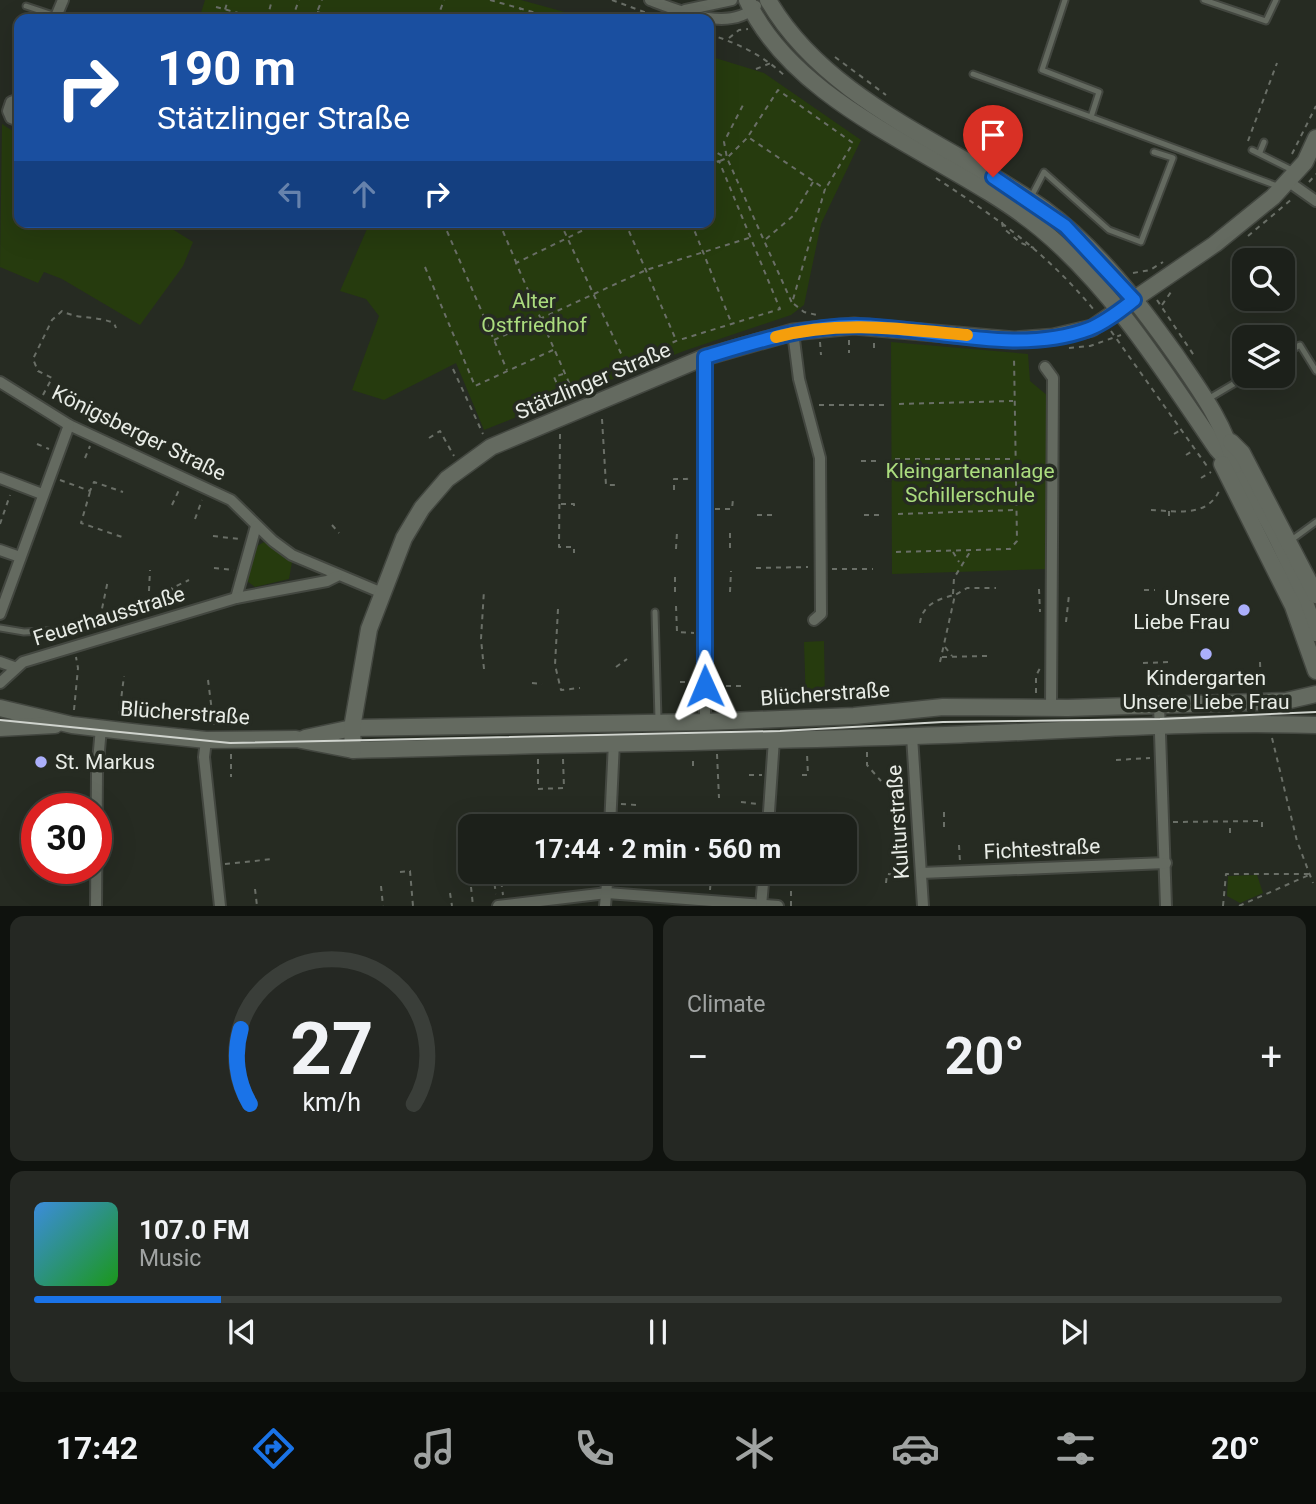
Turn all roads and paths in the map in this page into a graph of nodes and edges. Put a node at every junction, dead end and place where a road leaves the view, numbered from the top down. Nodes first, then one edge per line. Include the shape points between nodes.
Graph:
1 (228, 0) edge
2 (322, 0) edge
3 (490, 0) edge
4 (612, 0) edge
5 (650, 0) edge
6 (732, 0) edge
7 (768, 0) edge
8 (1065, 0) edge
9 (1204, 0) edge
10 (1276, 0) edge
11 (753, 3) edge
12 (26, 6) dead end
13 (216, 6) dead end
14 (521, 8) junction
15 (225, 9) junction
16 (685, 10) junction
17 (317, 12) joint
18 (46, 14) edge
19 (224, 14) edge
20 (243, 14) edge
21 (324, 14) edge
22 (518, 14) edge
23 (541, 14) edge
24 (650, 14) edge
25 (692, 14) edge
26 (714, 18) edge
27 (716, 37) joint
28 (727, 39) dead end
29 (714, 41) edge
30 (771, 63) dead end
31 (1277, 63) dead end
32 (756, 69) dead end
33 (973, 74) dead end
34 (743, 105) dead end
35 (1316, 106) edge
36 (1091, 117) junction
37 (1312, 127) edge
38 (748, 136) junction
39 (1264, 142) dead end
40 (1249, 148) joint
41 (714, 151) edge
42 (1154, 152) dead end
43 (1260, 152) junction
44 (727, 158) junction
45 (719, 161) junction
46 (714, 162) edge
47 (1288, 177) junction
48 (814, 181) junction
49 (825, 188) junction
50 (1030, 200) junction
51 (1316, 201) edge
52 (1002, 221) dead end
53 (446, 228) edge
54 (501, 228) edge
55 (562, 228) edge
56 (588, 228) edge
57 (628, 228) edge
58 (693, 228) edge
59 (753, 237) junction
60 (567, 239) junction
61 (765, 240) junction
62 (702, 251) junction
63 (1171, 257) dead end
64 (516, 263) junction
65 (425, 267) dead end
66 (646, 270) junction
67 (1131, 273) dead end
68 (593, 293) junction
69 (1134, 300) junction
70 (792, 303) junction
71 (1088, 303) dead end
72 (1118, 312) junction
73 (818, 316) dead end
74 (539, 318) junction
75 (731, 324) junction
76 (116, 328) dead end
77 (793, 332) junction
78 (494, 340) junction
79 (1014, 340) junction
80 (676, 341) junction
81 (1295, 348) edge
82 (1064, 349) dead end
83 (553, 350) junction
84 (705, 357) junction
85 (625, 363) junction
86 (1045, 367) dead end
87 (453, 369) dead end
88 (507, 371) junction
89 (1316, 371) edge
90 (564, 374) junction
91 (0, 382) edge
92 (1232, 385) edge
93 (1205, 400) junction
94 (1014, 401) junction
95 (899, 404) dead end
96 (38, 405) junction
97 (806, 405) junction
98 (884, 405) dead end
99 (565, 416) junction
100 (602, 419) dead end
101 (69, 425) junction
102 (1182, 429) junction
103 (1174, 434) dead end
104 (429, 438) dead end
105 (1223, 444) junction
106 (491, 447) junction
107 (1196, 449) junction
108 (1186, 455) dead end
109 (1014, 458) junction
110 (895, 459) dead end
111 (561, 460) junction
112 (566, 461) dead end
113 (861, 461) dead end
114 (881, 461) dead end
115 (462, 468) junction
116 (1211, 472) junction
117 (49, 476) junction
118 (690, 476) dead end
119 (1053, 476) junction
120 (1015, 477) junction
121 (0, 478) edge
122 (185, 478) junction
123 (1201, 478) dead end
124 (14, 484) junction
125 (100, 484) junction
126 (616, 485) dead end
127 (206, 488) junction
128 (99, 489) dead end
129 (674, 490) dead end
130 (90, 491) junction
131 (121, 492) dead end
132 (42, 494) junction
133 (733, 499) dead end
134 (560, 504) junction
135 (172, 505) dead end
136 (704, 509) junction
137 (574, 510) dead end
138 (1015, 510) junction
139 (1151, 510) dead end
140 (1169, 511) junction
141 (1196, 512) junction
142 (898, 514) dead end
143 (757, 515) dead end
144 (777, 515) dead end
145 (864, 515) dead end
146 (884, 515) dead end
147 (1196, 517) dead end
148 (195, 519) dead end
149 (1169, 520) dead end
150 (0, 524) edge
151 (332, 525) dead end
152 (1315, 525) edge
153 (256, 526) junction
154 (93, 527) junction
155 (677, 532) dead end
156 (90, 533) dead end
157 (339, 533) dead end
158 (730, 533) dead end
159 (213, 536) dead end
160 (122, 537) dead end
161 (252, 540) junction
162 (1290, 541) junction
163 (730, 548) dead end
164 (676, 549) dead end
165 (0, 550) edge
166 (953, 551) junction
167 (970, 551) junction
168 (896, 552) dead end
169 (574, 553) dead end
170 (20, 557) junction
171 (960, 564) junction
172 (214, 568) dead end
173 (756, 568) dead end
174 (823, 568) junction
175 (873, 569) dead end
176 (150, 570) dead end
177 (244, 571) junction
178 (731, 571) dead end
179 (676, 572) dead end
180 (337, 576) junction
181 (108, 580) dead end
182 (189, 580) dead end
183 (996, 588) dead end
184 (948, 589) dead end
185 (953, 589) junction
186 (485, 590) dead end
187 (1144, 590) dead end
188 (1155, 590) dead end
189 (380, 592) junction
190 (675, 592) dead end
191 (730, 592) dead end
192 (1069, 594) dead end
193 (954, 595) junction
194 (1316, 595) edge
195 (236, 598) junction
196 (676, 606) dead end
197 (558, 609) dead end
198 (655, 612) dead end
199 (914, 612) dead end
200 (0, 614) edge
201 (921, 614) junction
202 (181, 615) junction
203 (814, 620) dead end
204 (1144, 621) dead end
205 (1066, 622) dead end
206 (1155, 622) dead end
207 (920, 623) dead end
208 (152, 624) junction
209 (0, 628) edge
210 (80, 629) dead end
211 (704, 633) junction
212 (1316, 633) edge
213 (101, 639) junction
214 (943, 646) junction
215 (71, 648) junction
216 (987, 656) dead end
217 (941, 657) junction
218 (953, 657) junction
219 (627, 659) dead end
220 (0, 662) edge
221 (940, 662) dead end
222 (1259, 662) dead end
223 (1143, 663) dead end
224 (1170, 663) dead end
225 (14, 667) junction
226 (616, 667) dead end
227 (484, 669) dead end
228 (1316, 671) edge
229 (124, 676) dead end
230 (208, 680) dead end
231 (680, 682) dead end
232 (0, 683) edge
233 (532, 683) dead end
234 (542, 684) dead end
235 (705, 684) junction
236 (743, 685) dead end
237 (777, 687) dead end
238 (789, 687) dead end
239 (580, 688) dead end
240 (1316, 694) edge
241 (1262, 702) junction
242 (1159, 705) junction
243 (0, 708) edge
244 (1051, 708) junction
245 (658, 722) junction
246 (705, 722) junction
247 (1271, 723) junction
248 (72, 725) junction
249 (1316, 725) edge
250 (0, 728) edge
251 (352, 728) junction
252 (1160, 728) junction
253 (109, 729) junction
254 (912, 736) junction
255 (806, 738) junction
256 (296, 739) junction
257 (774, 739) junction
258 (217, 740) junction
259 (717, 740) junction
260 (614, 742) junction
261 (539, 744) junction
262 (562, 744) junction
263 (353, 750) junction
264 (1161, 757) junction
265 (1116, 760) dead end
266 (867, 765) dead end
267 (802, 775) dead end
268 (231, 778) dead end
269 (881, 781) dead end
270 (719, 798) dead end
271 (741, 802) dead end
272 (611, 804) junction
273 (637, 805) dead end
274 (769, 809) junction
275 (944, 812) dead end
276 (611, 814) edge
277 (769, 814) edge
278 (789, 814) edge
279 (1164, 821) junction
280 (1230, 822) junction
281 (944, 832) dead end
282 (1262, 832) dead end
283 (1230, 833) dead end
284 (959, 845) dead end
285 (273, 859) dead end
286 (1166, 863) junction
287 (216, 865) junction
288 (400, 872) dead end
289 (961, 872) junction
290 (1310, 874) junction
291 (921, 875) junction
292 (1293, 882) junction
293 (886, 883) dead end
294 (1314, 883) dead end
295 (501, 884) edge
296 (607, 884) edge
297 (763, 884) edge
298 (791, 884) edge
299 (381, 886) dead end
300 (471, 887) dead end
301 (255, 889) dead end
302 (1296, 889) dead end
303 (450, 893) dead end
304 (607, 893) junction
305 (1263, 894) junction
306 (497, 900) edge
307 (1265, 901) dead end
308 (96, 905) edge
309 (220, 905) edge
310 (257, 905) edge
311 (383, 905) edge
312 (413, 905) edge
313 (452, 905) edge
314 (473, 905) edge
315 (504, 905) edge
316 (605, 905) edge
317 (761, 905) edge
318 (778, 905) edge
319 (791, 905) edge
320 (923, 905) edge
321 (1166, 905) edge
322 (1223, 905) edge
323 (1239, 905) edge

1 - 15 path
2 - 17 path
3 - 14 path
4 - 24 path
5 - 16 street
6 - 16 street
7 - 50 street via 795,39 836,77
8 - 36 lane via 1042,70 1099,92
9 - 10 lane via 1266,21
11 - 26 street via 740,16
11 - 72 street via 768,34 808,76 871,121 1026,217 1083,268
12 - 18 lane
13 - 15 path
14 - 22 path
14 - 23 path
15 - 19 path
15 - 20 path
16 - 25 street
17 - 21 path
27 - 28 path
27 - 29 path
30 - 32 path
31 - 40 path
33 - 36 lane
34 - 44 path via 724,142
35 - 37 path
36 - 47 lane
37 - 47 street, Stätzlinger Straße
37 - 47 path
38 - 44 path
38 - 48 path
38 - 49 path via 778,90 853,143
39 - 43 lane
40 - 43 lane
41 - 44 path
42 - 50 lane via 1173,158 1141,242 1109,230 1044,172
43 - 47 lane
44 - 45 path
44 - 61 path
45 - 46 path
45 - 59 path
47 - 51 street
47 - 69 street, Stätzlinger Straße via 1215,244
48 - 49 path
48 - 61 path via 793,216
49 - 70 path
50 - 69 street via 1065,226
52 - 71 path via 1038,249
53 - 78 path
54 - 64 path
55 - 60 path
56 - 60 path
57 - 66 path
58 - 62 path
59 - 62 path
59 - 75 path via 780,309
60 - 64 path
60 - 68 path
61 - 70 path
62 - 66 path
62 - 75 path
63 - 67 path via 1150,270
64 - 74 path
65 - 88 path via 475,386
66 - 68 path
66 - 80 path
68 - 74 path
68 - 85 path
69 - 72 street, Stätzlinger Straße
69 - 93 street
70 - 73 path
72 - 79 street, Stätzlinger Straße via 1072,334
72 - 105 street
74 - 78 path
74 - 83 path
75 - 80 path
76 - 96 path via 94,315 74,317 62,311 52,320 33,359 38,372 52,378
77 - 79 street, Stätzlinger Straße via 854,326
77 - 84 street, Stätzlinger Straße
77 - 97 street
78 - 88 path
79 - 94 path
80 - 85 path
81 - 89 lane via 1300,345
82 - 102 path via 1117,339
83 - 88 path
83 - 90 path
84 - 99 street, Stätzlinger Straße
84 - 136 street
85 - 90 path via 571,387
86 - 119 street via 1053,378
87 - 106 path
90 - 99 path via 554,377
91 - 96 street, Königsberger Straße
92 - 93 lane
93 - 105 street
94 - 95 path
94 - 109 path
96 - 101 street, Königsberger Straße
97 - 98 path
97 - 174 street via 820,458
99 - 106 street, Stätzlinger Straße
99 - 111 path
100 - 126 path via 606,485
101 - 117 street
101 - 122 street, Königsberger Straße
102 - 103 path
102 - 107 path
104 - 115 path via 440,431
105 - 162 street via 1242,453
105 - 212 street via 1292,570
105 - 228 street via 1223,467 1293,606
106 - 115 street, Stätzlinger Straße
107 - 108 path
107 - 116 path
109 - 110 path
109 - 120 path
111 - 112 path
111 - 134 path
113 - 114 path
115 - 189 street, Stätzlinger Straße via 422,508
116 - 123 path
116 - 141 path via 1220,489 1216,499
117 - 130 path
117 - 132 street
118 - 129 path via 674,479
119 - 120 path
119 - 244 street
120 - 138 path
121 - 124 street
122 - 127 street, Königsberger Straße
122 - 135 path
124 - 132 street
124 - 150 path
125 - 128 path
125 - 130 path via 94,482
125 - 131 path
127 - 148 path
127 - 153 street, Königsberger Straße via 231,500
130 - 154 path via 81,523
132 - 170 street
133 - 136 path via 732,509
134 - 137 path via 574,504
134 - 169 path via 559,547 574,547
136 - 211 street
138 - 142 path
138 - 167 path via 1017,541 1010,549
139 - 140 path
140 - 141 path
140 - 149 path
141 - 147 path
143 - 144 path
145 - 146 path
151 - 157 path
152 - 162 lane
153 - 161 street
153 - 180 street, Königsberger Straße via 292,555
154 - 156 path
154 - 160 path
155 - 164 path
158 - 163 path
159 - 161 path
161 - 177 street
162 - 194 street
165 - 170 street
166 - 167 path
166 - 168 path
166 - 171 path
167 - 171 path
170 - 200 street
171 - 185 path
172 - 177 path
173 - 174 path
174 - 175 path
174 - 203 street via 821,614
176 - 208 path via 147,605
177 - 195 street
178 - 191 path
179 - 190 path
180 - 189 street, Königsberger Straße
180 - 195 street, Feuerhausstraße
181 - 213 path via 98,622
182 - 202 path via 172,588
183 - 193 path via 967,588
184 - 185 path
185 - 193 path
186 - 227 path
187 - 188 path
189 - 251 street, Stätzlinger Straße via 363,655
192 - 205 path
193 - 201 path via 936,600
193 - 214 path
195 - 202 street, Feuerhausstraße
196 - 211 path via 677,632
197 - 239 path via 555,665 561,690
198 - 245 lane
199 - 201 path
201 - 207 path
202 - 208 street, Feuerhausstraße
204 - 206 path
208 - 213 street, Feuerhausstraße
209 - 210 lane via 24,632
211 - 235 street
213 - 215 street, Feuerhausstraße
214 - 217 path
214 - 218 path
215 - 225 street, Feuerhausstraße
215 - 248 path via 78,668
216 - 218 path
217 - 218 path
217 - 221 path
219 - 226 path
220 - 225 street
222 - 241 path
223 - 224 path
225 - 232 street, Feuerhausstraße
229 - 253 path
230 - 258 path
231 - 235 path
233 - 234 path
235 - 236 path
235 - 246 street
237 - 238 path
240 - 241 street, Blücherstraße
241 - 242 street, Blücherstraße
242 - 244 street, Blücherstraße
242 - 252 street
243 - 248 street, Blücherstraße
244 - 246 street, Blücherstraße via 935,707 854,716
245 - 246 street, Blücherstraße
245 - 251 street, Blücherstraße
247 - 249 street, Blücherstraße
247 - 252 street, Blücherstraße
247 - 290 path via 1297,841
248 - 250 street, Blücherstraße
248 - 253 street, Blücherstraße
251 - 256 street, Blücherstraße
251 - 263 street, Stätzlinger Straße
252 - 254 street, Blücherstraße
252 - 264 street
253 - 258 street, Blücherstraße
253 - 308 street via 97,771
254 - 255 street, Blücherstraße
254 - 291 street, Kulturstraße
255 - 257 street, Blücherstraße
255 - 267 path via 808,775
256 - 258 street, Blücherstraße
256 - 263 street, Blücherstraße
257 - 259 street, Blücherstraße
257 - 274 street
258 - 268 path
258 - 287 street via 205,757
259 - 260 street, Blücherstraße
259 - 270 path
260 - 262 street, Blücherstraße
260 - 272 street
261 - 262 street, Blücherstraße
261 - 262 path via 538,789 564,788
261 - 263 street, Blücherstraße
264 - 265 path
264 - 279 street
266 - 269 path
271 - 274 path
272 - 273 path
272 - 276 street
274 - 277 street
274 - 278 path
275 - 281 path
279 - 280 path
279 - 286 street
280 - 282 path via 1262,821
280 - 283 path
284 - 289 path
285 - 287 path
286 - 289 street, Fichtestraße
286 - 321 street
287 - 309 street
288 - 312 path via 410,871
289 - 291 street, Fichtestraße
290 - 292 path
290 - 294 path
290 - 322 path via 1226,874
291 - 293 path via 887,874
291 - 320 street, Kulturstraße
292 - 302 path
292 - 305 path
295 - 315 path
296 - 304 street
297 - 317 street
298 - 319 path
299 - 311 path
300 - 314 path
301 - 310 path
303 - 313 path
304 - 315 street
304 - 316 street
304 - 317 street
305 - 307 path
305 - 323 path
306 - 315 street
317 - 318 street

